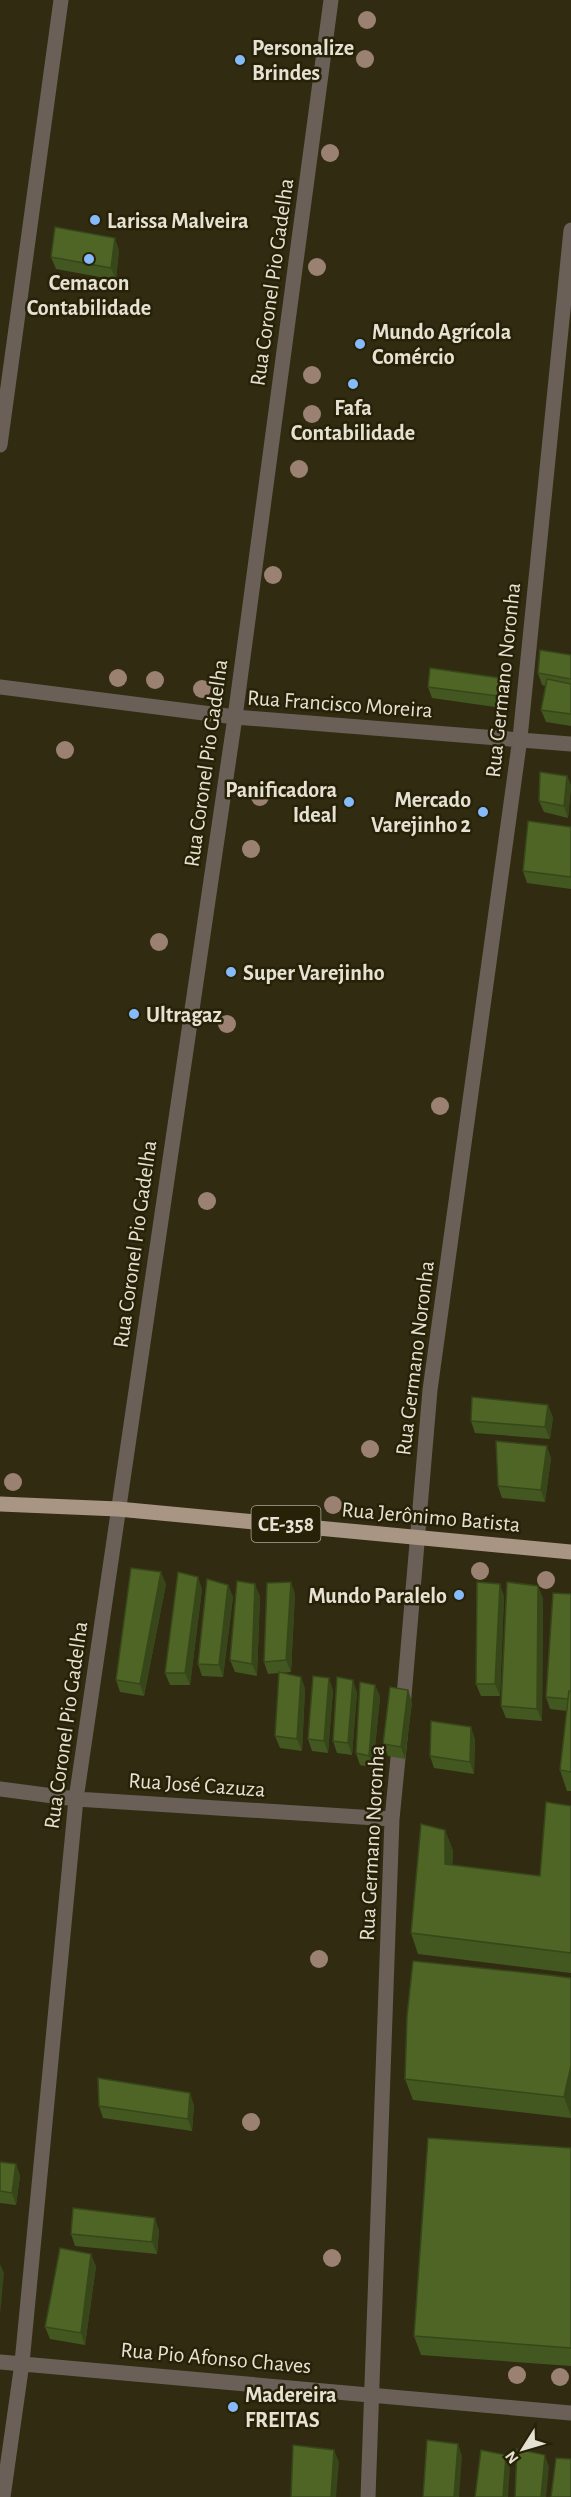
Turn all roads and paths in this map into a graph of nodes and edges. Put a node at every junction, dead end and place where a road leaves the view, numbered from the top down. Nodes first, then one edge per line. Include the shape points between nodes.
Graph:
1 (61, 0) edge
2 (331, 0) edge
3 (571, 230) edge
4 (0, 445) edge
5 (0, 687) edge
6 (235, 717) junction
7 (520, 738) junction
8 (571, 744) edge
9 (0, 1504) edge
10 (118, 1509) junction
11 (419, 1537) junction
12 (571, 1552) edge
13 (0, 1789) edge
14 (76, 1799) junction
15 (392, 1820) junction
16 (0, 2361) edge
17 (22, 2363) junction
18 (373, 2394) junction
19 (571, 2413) edge
20 (3, 2497) edge
21 (368, 2497) edge

1 - 4 street
2 - 6 street, Rua Coronel Pio Gadelha
3 - 7 street, Rua Germano Noronha
5 - 6 street, Rua Francisco Moreira
6 - 7 street, Rua Francisco Moreira
6 - 10 street, Rua Coronel Pio Gadelha
7 - 8 street, Rua Francisco Moreira
7 - 11 street, Rua Germano Noronha via 430,1390
9 - 10 main road, Rua Jerônimo Batista / CE-358
10 - 11 main road, Rua Jerônimo Batista / CE-358
10 - 14 street, Rua Coronel Pio Gadelha
11 - 12 main road, Rua Jerônimo Batista / CE-358
11 - 15 street, Rua Germano Noronha
13 - 14 street, Rua José Cazuza
14 - 15 street, Rua José Cazuza
14 - 17 street, Rua Coronel Pio Gadelha
15 - 18 street, Rua Germano Noronha
16 - 17 street, Rua Pio Afonso Chaves
17 - 18 street, Rua Pio Afonso Chaves
17 - 20 street, Rua Coronel Pio Gadelha
18 - 19 street, Rua Pio Afonso Chaves
18 - 21 street, Rua Germano Noronha

